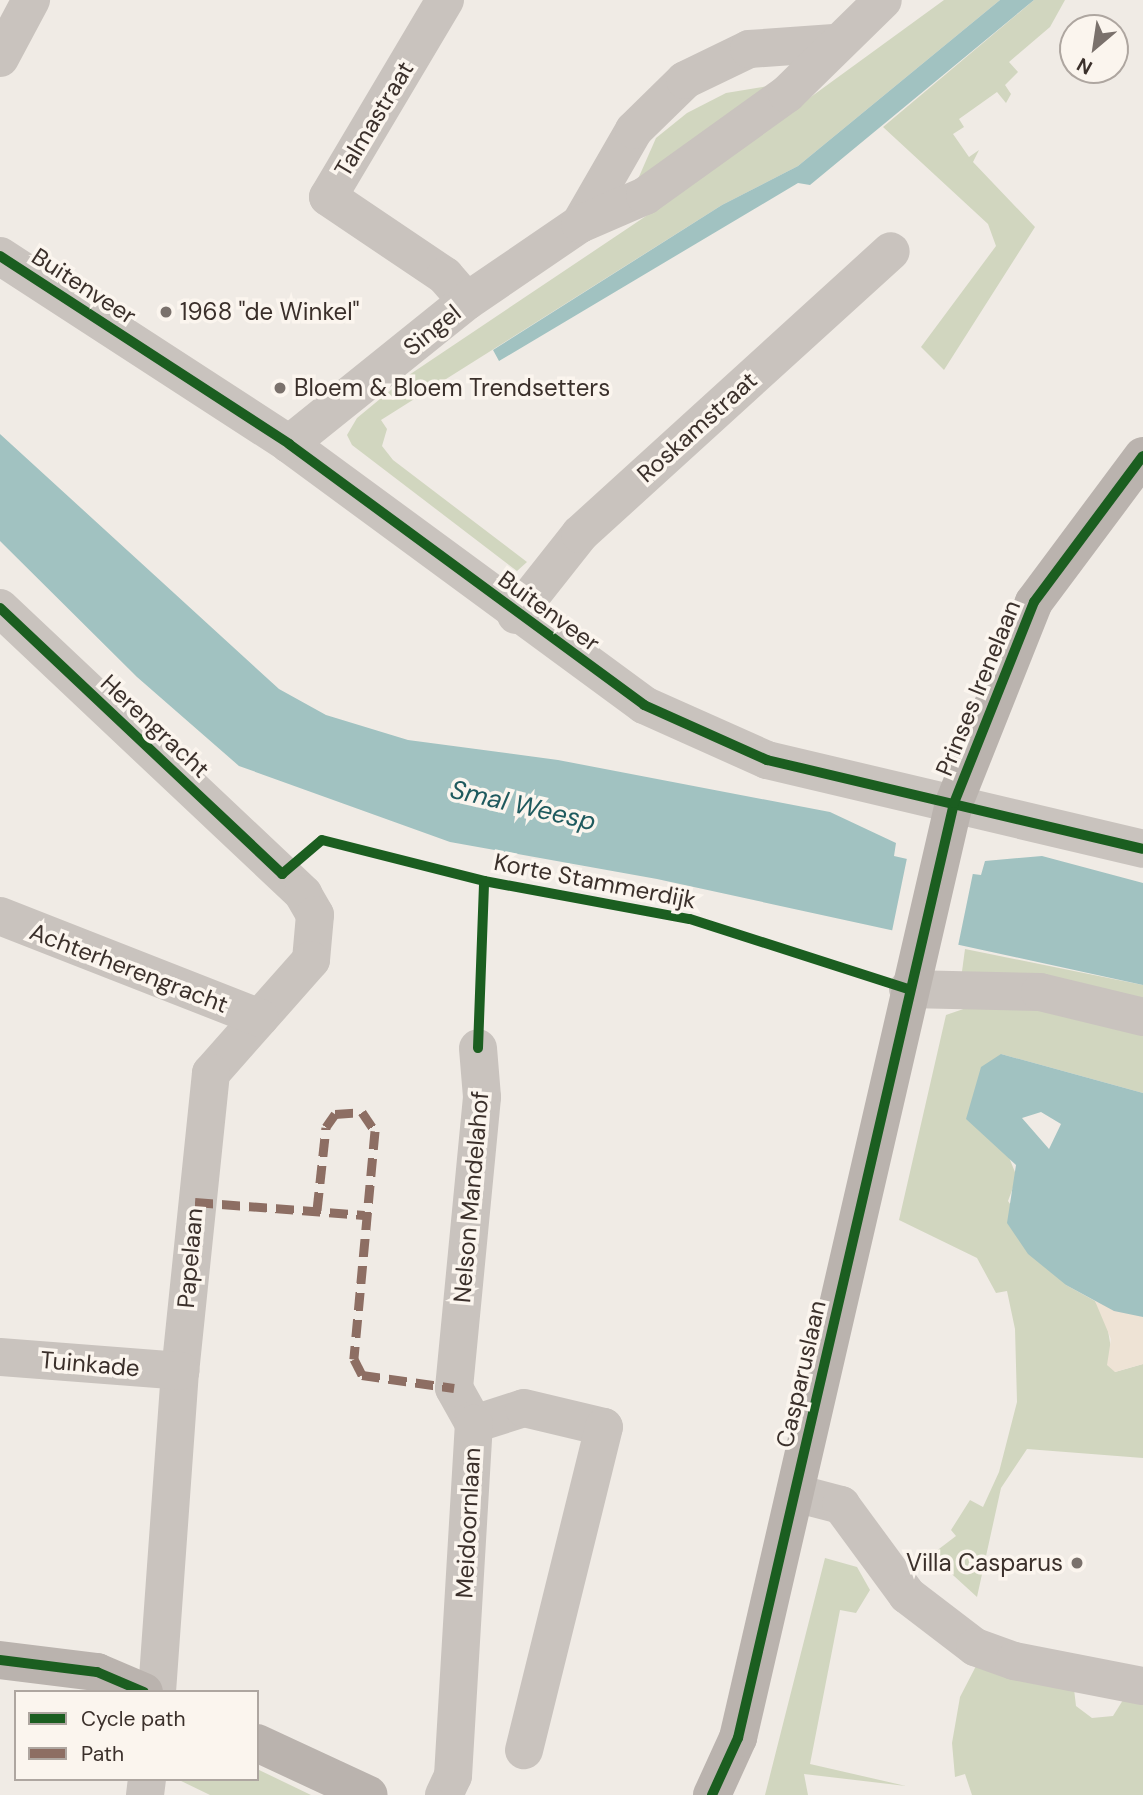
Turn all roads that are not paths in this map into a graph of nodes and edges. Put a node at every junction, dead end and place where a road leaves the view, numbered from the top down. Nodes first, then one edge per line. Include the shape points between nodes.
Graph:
1 (32, 0) edge
2 (445, 0) edge
3 (883, 0) edge
4 (834, 43) junction
5 (0, 58) edge
6 (580, 225) junction
7 (891, 251) dead end
8 (0, 256) edge
9 (467, 301) junction
10 (289, 444) junction
11 (1143, 456) edge
12 (0, 608) edge
13 (516, 615) junction
14 (954, 803) junction
15 (1143, 849) edge
16 (282, 874) joint
17 (0, 916) edge
18 (913, 974) junction
19 (1143, 1017) edge
20 (260, 1018) junction
21 (478, 1048) dead end
22 (0, 1357) edge
23 (180, 1371) junction
24 (474, 1424) junction
25 (795, 1493) junction
26 (0, 1660) edge
27 (1143, 1686) edge
28 (139, 1690) edge
29 (158, 1690) edge
30 (259, 1744) edge
31 (524, 1750) dead end
32 (369, 1795) edge
33 (444, 1795) edge
34 (712, 1795) edge

1 - 5 street
2 - 9 street, Talmastraat via 328,197 445,276
3 - 4 street, Singel
4 - 6 street, Singel via 788,94 645,196
4 - 6 street, Singel via 749,50 685,80 634,130
6 - 9 street, Singel
7 - 13 street, Roskamstraat via 580,534
8 - 10 street, Buitenveer
9 - 10 street, Singel
10 - 13 street, Buitenveer
11 - 14 main road, Prinses Irenelaan via 1034,602
12 - 16 street, Herengracht
13 - 14 street, Buitenveer via 644,705 767,760
14 - 15 street, Buitenveer
14 - 18 main road, Casparuslaan
16 - 20 street, Papelaan via 303,894 317,935 311,960
17 - 20 street, Achterherengracht
18 - 19 street via 1040,992
18 - 25 main road, Casparuslaan
20 - 23 street, Papelaan via 211,1073
21 - 24 street, Nelson Mandelahof via 482,1097 454,1388
22 - 23 street, Tuinkade
23 - 29 street, Papelaan
24 - 31 street, Meidoornlaan via 524,1408 604,1427
24 - 33 street, Meidoornlaan via 453,1776
25 - 27 street via 841,1505 907,1595 975,1647 1014,1661
25 - 34 main road, Casparuslaan via 738,1738
26 - 28 main road via 97,1672
30 - 32 main road

